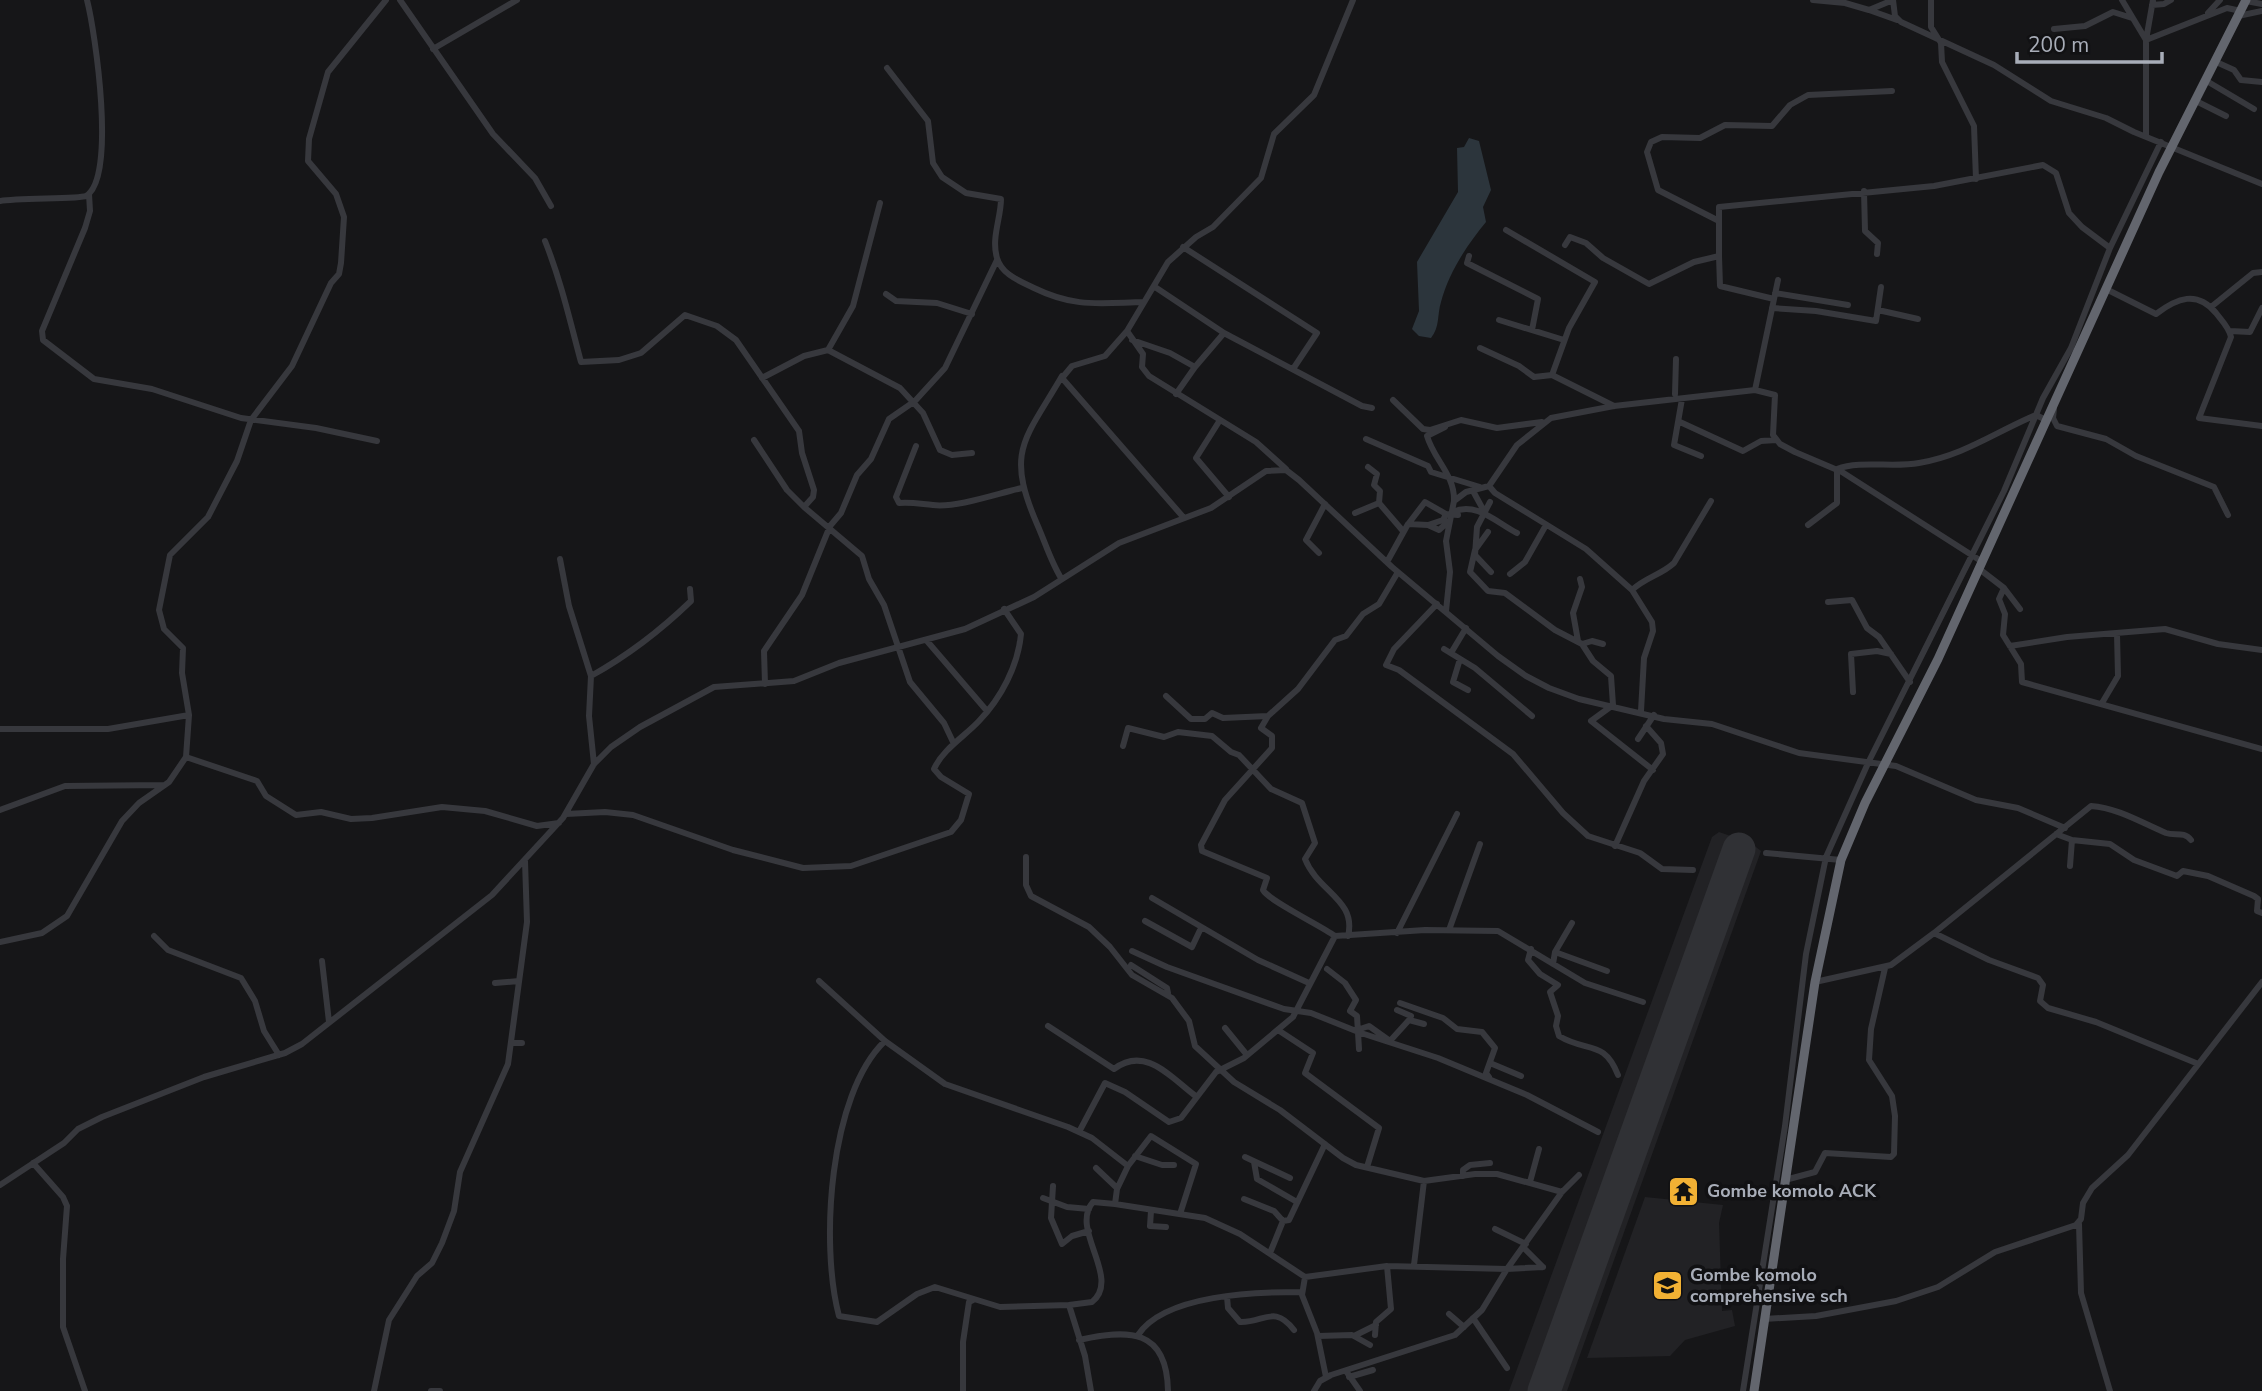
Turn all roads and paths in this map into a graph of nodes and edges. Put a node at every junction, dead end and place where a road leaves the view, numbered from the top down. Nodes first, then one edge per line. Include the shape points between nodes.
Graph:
1 (87, 0) edge
2 (386, 0) edge
3 (400, 0) edge
4 (517, 0) edge
5 (1353, 0) edge
6 (1813, 0) edge
7 (1893, 0) edge
8 (1931, 0) edge
9 (2122, 0) edge
10 (2171, 0) edge
11 (2226, 0) edge
12 (2217, 1) edge
13 (2246, 1) edge
14 (2152, 2) edge
15 (2262, 4) edge
16 (2227, 8) junction
17 (1869, 10) junction
18 (2262, 11) edge
19 (2240, 13) junction
20 (2207, 15) junction
21 (2133, 19) junction
22 (1897, 20) junction
23 (2054, 29) dead end
24 (2146, 40) junction
25 (1941, 43) junction
26 (433, 49) junction
27 (2214, 61) junction
28 (887, 68) dead end
29 (2204, 80) junction
30 (2262, 82) edge
31 (1892, 91) dead end
32 (2196, 101) junction
33 (2253, 109) dead end
34 (2226, 116) dead end
35 (2146, 136) junction
36 (2161, 142) junction
37 (2172, 146) junction
38 (1976, 178) junction
39 (2262, 184) edge
40 (1864, 191) junction
41 (89, 194) junction
42 (0, 201) edge
43 (880, 203) dead end
44 (551, 206) dead end
45 (1717, 219) junction
46 (1506, 230) dead end
47 (545, 241) dead end
48 (1566, 245) dead end
49 (1183, 247) junction
50 (2110, 248) junction
51 (1877, 254) dead end
52 (1469, 256) dead end
53 (1719, 256) junction
54 (997, 260) junction
55 (2262, 272) edge
56 (1778, 280) dead end
57 (1881, 286) dead end
58 (1154, 287) junction
59 (2106, 289) junction
60 (886, 294) dead end
61 (1775, 296) junction
62 (1144, 302) junction
63 (1848, 305) dead end
64 (2211, 307) junction
65 (1772, 308) junction
66 (2262, 308) edge
67 (1878, 310) junction
68 (972, 314) junction
69 (1918, 318) dead end
70 (1499, 320) dead end
71 (1127, 331) junction
72 (1532, 331) junction
73 (2230, 331) junction
74 (1224, 333) junction
75 (1131, 339) junction
76 (1564, 340) junction
77 (1480, 348) dead end
78 (828, 350) junction
79 (1676, 359) dead end
80 (1195, 367) junction
81 (1293, 369) junction
82 (1552, 375) junction
83 (1062, 376) junction
84 (762, 378) junction
85 (1755, 390) junction
86 (1176, 394) junction
87 (1678, 399) junction
88 (1393, 400) dead end
89 (2055, 400) junction
90 (915, 401) junction
91 (1614, 405) junction
92 (1372, 408) dead end
93 (2036, 415) junction
94 (251, 420) junction
95 (1220, 420) junction
96 (2046, 420) junction
97 (1544, 422) junction
98 (1680, 422) junction
99 (1451, 423) junction
100 (2262, 426) edge
101 (1366, 439) dead end
102 (754, 440) dead end
103 (1776, 440) junction
104 (377, 441) dead end
105 (916, 446) dead end
106 (972, 453) dead end
107 (1701, 456) dead end
108 (1368, 467) dead end
109 (1837, 469) junction
110 (1286, 470) junction
111 (1450, 477) junction
112 (1489, 486) junction
113 (1023, 488) junction
114 (1476, 489) junction
115 (1229, 497) junction
116 (1454, 501) junction
117 (1711, 501) dead end
118 (1490, 502) dead end
119 (1325, 503) junction
120 (1379, 503) junction
121 (804, 507) junction
122 (1355, 513) dead end
123 (1485, 513) junction
124 (1452, 515) junction
125 (2228, 515) dead end
126 (1184, 518) junction
127 (1408, 524) junction
128 (1546, 525) junction
129 (1808, 525) dead end
130 (831, 526) junction
131 (1403, 531) junction
132 (1488, 533) dead end
133 (1517, 533) dead end
134 (1475, 550) junction
135 (1320, 553) dead end
136 (1971, 555) junction
137 (560, 559) dead end
138 (1387, 562) junction
139 (1980, 564) junction
140 (1398, 572) junction
141 (1491, 572) dead end
142 (1510, 574) dead end
143 (1061, 578) junction
144 (1580, 579) dead end
145 (2004, 588) junction
146 (690, 589) dead end
147 (1632, 590) junction
148 (1828, 602) dead end
149 (1437, 604) junction
150 (1004, 609) junction
151 (2020, 609) dead end
152 (1446, 611) junction
153 (1466, 628) junction
154 (2117, 634) junction
155 (927, 642) junction
156 (1580, 642) junction
157 (1604, 644) dead end
158 (2010, 646) junction
159 (898, 649) junction
160 (2262, 650) edge
161 (1891, 654) junction
162 (1461, 659) junction
163 (591, 676) junction
164 (1910, 682) junction
165 (765, 684) junction
166 (1468, 690) dead end
167 (1853, 692) dead end
168 (1166, 696) dead end
169 (2102, 704) junction
170 (1613, 705) junction
171 (987, 710) junction
172 (1641, 711) junction
173 (189, 715) junction
174 (1654, 715) junction
175 (1268, 716) junction
176 (1532, 716) dead end
177 (1646, 726) junction
178 (0, 729) edge
179 (1638, 739) dead end
180 (954, 744) junction
181 (1123, 746) dead end
182 (2262, 749) edge
183 (186, 757) junction
184 (1869, 761) junction
185 (594, 764) junction
186 (1885, 764) junction
187 (1250, 770) junction
188 (1653, 770) junction
189 (166, 785) junction
190 (0, 810) edge
191 (566, 814) junction
192 (1457, 814) dead end
193 (559, 823) junction
194 (2065, 828) junction
195 (2056, 834) junction
196 (2191, 839) dead end
197 (2072, 840) junction
198 (1480, 844) dead end
199 (1615, 846) junction
200 (1766, 853) dead end
201 (1026, 857) dead end
202 (1826, 858) junction
203 (1841, 860) junction
204 (525, 861) junction
205 (2070, 866) dead end
206 (1693, 870) dead end
207 (2260, 895) edge
208 (1152, 898) dead end
209 (2262, 913) edge
210 (1145, 921) dead end
211 (1572, 923) dead end
212 (1201, 928) junction
213 (1449, 930) junction
214 (1396, 933) junction
215 (1934, 933) junction
216 (154, 936) dead end
217 (1335, 936) junction
218 (1348, 936) junction
219 (0, 942) edge
220 (1531, 949) junction
221 (1132, 951) dead end
222 (1555, 953) junction
223 (322, 961) dead end
224 (1553, 964) junction
225 (1131, 965) dead end
226 (1885, 968) junction
227 (1327, 969) dead end
228 (1607, 971) dead end
229 (519, 981) junction
230 (819, 981) dead end
231 (1815, 982) junction
232 (2262, 982) edge
233 (495, 983) dead end
234 (1309, 983) junction
235 (1169, 995) junction
236 (1643, 1002) dead end
237 (1399, 1006) dead end
238 (1295, 1012) junction
239 (1411, 1015) junction
240 (329, 1022) junction
241 (1424, 1024) dead end
242 (1048, 1026) dead end
243 (1225, 1028) dead end
244 (1278, 1030) junction
245 (1357, 1031) junction
246 (885, 1041) junction
247 (1390, 1041) junction
248 (522, 1042) dead end
249 (512, 1044) junction
250 (1359, 1049) dead end
251 (279, 1055) junction
252 (1247, 1055) junction
253 (1490, 1063) junction
254 (2196, 1063) junction
255 (1114, 1069) junction
256 (1223, 1069) junction
257 (1618, 1075) dead end
258 (1521, 1076) dead end
259 (1492, 1080) junction
260 (1111, 1084) junction
261 (1197, 1097) junction
262 (1079, 1132) junction
263 (1598, 1132) dead end
264 (1325, 1144) junction
265 (1539, 1149) dead end
266 (1135, 1156) junction
267 (1245, 1157) dead end
268 (1254, 1162) junction
269 (33, 1163) junction
270 (1490, 1163) dead end
271 (1174, 1165) dead end
272 (1128, 1166) junction
273 (1367, 1167) junction
274 (1096, 1168) dead end
275 (1579, 1175) dead end
276 (1463, 1176) junction
277 (1290, 1178) dead end
278 (1783, 1180) junction
279 (1424, 1181) junction
280 (1530, 1182) junction
281 (0, 1185) edge
282 (1053, 1186) dead end
283 (1117, 1188) junction
284 (1562, 1192) junction
285 (1043, 1198) dead end
286 (1244, 1199) dead end
287 (1051, 1201) junction
288 (1297, 1202) junction
289 (1115, 1204) junction
290 (1089, 1209) junction
291 (1151, 1211) junction
292 (1180, 1214) junction
293 (1283, 1221) junction
294 (2078, 1224) junction
295 (1166, 1227) dead end
296 (1495, 1229) dead end
297 (1089, 1231) junction
298 (1525, 1246) junction
299 (1270, 1253) junction
300 (1414, 1265) junction
301 (1387, 1266) junction
302 (1507, 1269) junction
303 (1305, 1277) junction
304 (1302, 1292) junction
305 (1227, 1297) junction
306 (973, 1300) junction
307 (1069, 1305) junction
308 (1449, 1314) dead end
309 (1473, 1318) junction
310 (1763, 1319) junction
311 (1376, 1325) junction
312 (1464, 1327) junction
313 (1294, 1330) dead end
314 (1139, 1335) junction
315 (1375, 1335) dead end
316 (1318, 1336) junction
317 (1354, 1336) junction
318 (1079, 1340) junction
319 (1370, 1345) dead end
320 (1507, 1368) dead end
321 (1373, 1370) dead end
322 (1347, 1374) junction
323 (1326, 1377) junction
324 (85, 1391) edge
325 (374, 1391) edge
326 (431, 1391) edge
327 (440, 1391) edge
328 (963, 1391) edge
329 (1091, 1391) edge
330 (1168, 1391) edge
331 (1314, 1391) edge
332 (1360, 1391) edge
333 (1743, 1391) edge
334 (1754, 1391) edge
335 (2110, 1391) edge

1 - 41 street via 103,138 99,171
2 - 94 street via 328,72 307,148 309,164 330,185 341,206 344,233 339,274 292,366
3 - 26 street
4 - 26 street
5 - 49 street via 1317,90 1274,134 1261,178 1213,228
6 - 17 street
7 - 17 street
7 - 22 street
8 - 25 street via 1931,27
9 - 21 street
10 - 14 street
11 - 16 street
12 - 16 street
12 - 20 street
13 - 15 street
13 - 19 highway
14 - 24 street
16 - 19 street
16 - 20 street
17 - 22 street
18 - 19 street
19 - 27 highway
20 - 24 street
21 - 23 street via 2113,12 2085,26
21 - 24 street
22 - 25 street
24 - 35 street
25 - 35 street via 1994,65 2051,101
25 - 38 street via 1946,73 1975,126
26 - 44 street
27 - 29 highway
27 - 30 street via 2234,69 2241,80
28 - 54 street via 930,125 937,172 966,193 1001,199
29 - 32 highway
29 - 33 street
31 - 45 street via 1808,95 1790,105 1772,126 1725,125 1700,138 1662,137 1651,142 1647,152 1658,190
32 - 34 street
32 - 37 highway
35 - 36 street
36 - 37 street
36 - 50 street
37 - 39 street
37 - 59 highway
38 - 40 street
38 - 50 street via 2025,167 2049,167 2056,173 2071,216
40 - 45 street via 1722,206
40 - 51 street via 1865,231 1878,243
41 - 42 street
41 - 94 street via 90,211 42,331 43,340 88,376 152,388
43 - 78 street via 853,306
45 - 53 street
46 - 76 street via 1595,282
47 - 84 street via 562,285 581,362 619,360 641,353 685,315 732,336
48 - 53 street via 1570,237 1586,243 1649,284 1694,262
49 - 58 street via 1167,262
49 - 81 street via 1317,332
50 - 93 street via 2071,348
52 - 72 street via 1467,263 1538,299
53 - 61 street via 1720,286
54 - 62 street via 1016,281 1055,299
54 - 68 street
55 - 64 street via 2253,273
56 - 61 street
57 - 67 street
58 - 62 street
58 - 74 street
59 - 64 street via 2156,314 2186,297
59 - 89 highway
60 - 68 street via 896,301 930,302
61 - 63 street
61 - 65 street
62 - 71 street
64 - 73 street
65 - 67 street via 1877,321
65 - 85 street
66 - 73 street via 2250,332
67 - 69 street
68 - 90 street via 945,368
70 - 72 street
71 - 75 street
71 - 83 street via 1105,356 1072,366
72 - 76 street
73 - 100 street via 2226,357 2199,418
74 - 80 street
74 - 81 street
75 - 80 street
75 - 86 street via 1143,354 1142,367
76 - 82 street
77 - 82 street via 1534,377
78 - 84 street via 804,356
78 - 90 street via 895,385
79 - 87 street
80 - 86 street
81 - 92 street
82 - 91 street
83 - 113 street via 1024,443
83 - 126 street
84 - 121 street via 802,435 802,453 814,490
85 - 87 street
85 - 103 street via 1775,395
86 - 95 street
87 - 91 street
87 - 98 street
88 - 99 street via 1423,429
89 - 96 highway
89 - 125 street via 2057,426 2106,439 2214,487
90 - 106 street via 940,450
90 - 130 street via 887,422 876,450 857,475
91 - 97 street
93 - 96 street
93 - 109 street via 1949,457
93 - 136 street
94 - 104 street
94 - 173 street via 237,461 208,517 174,549 164,577 159,610 164,629 183,646
95 - 110 street via 1256,442
95 - 115 street via 1196,458
96 - 139 highway
97 - 99 street via 1508,428 1461,420
97 - 112 street via 1517,445
98 - 103 street via 1743,451
98 - 107 street via 1674,445
99 - 111 street via 1427,436 1434,456
101 - 111 street
102 - 121 street
103 - 109 street
105 - 113 street via 896,497 900,503 933,505 983,499
108 - 120 street via 1377,474 1374,485 1380,491
109 - 129 street via 1837,503
109 - 136 street
110 - 115 street via 1266,471
110 - 119 street
111 - 114 street
111 - 116 street
112 - 114 street
112 - 128 street
113 - 143 street
114 - 116 street
114 - 123 street
115 - 126 street
116 - 124 street
117 - 147 street via 1674,563
118 - 123 street
119 - 135 street via 1306,540
119 - 138 street
120 - 122 street
120 - 131 street
121 - 130 street
123 - 124 street via 1462,508
123 - 133 street
123 - 134 street via 1477,527
124 - 127 street via 1428,525
124 - 127 street via 1424,502
124 - 152 street via 1446,541 1450,572
126 - 143 street via 1119,542
127 - 131 street
128 - 142 street via 1525,562
128 - 147 street via 1598,558
130 - 159 street via 862,556
130 - 165 street via 802,595 764,651
131 - 138 street
132 - 134 street
134 - 141 street
134 - 156 street via 1470,572 1479,584 1505,593 1555,630
136 - 139 street
136 - 164 street
137 - 163 street
138 - 140 street
139 - 145 street
139 - 186 highway
140 - 149 street
140 - 175 street via 1379,604 1363,614 1346,636 1335,640 1298,689
143 - 150 street via 1034,597
144 - 156 street via 1582,587 1573,613
145 - 151 street
145 - 158 street via 1999,599 2005,614 2003,635
146 - 163 street via 691,601 680,611
147 - 172 street via 1653,631 1644,658
148 - 161 street via 1850,598 1867,628
149 - 152 street
149 - 199 street via 1385,664 1482,728 1529,769 1579,828
150 - 155 street
150 - 171 street via 1021,638 1004,689
152 - 153 street
153 - 162 street via 1448,651
153 - 170 street via 1533,680 1579,699
154 - 158 street
154 - 160 street via 2165,629
154 - 169 street via 2118,676
155 - 159 street
155 - 171 street
156 - 157 street
156 - 170 street via 1611,676
158 - 169 street via 2021,664 2022,682
159 - 165 street via 839,663 794,681
159 - 180 street via 910,682 944,723
161 - 164 street
161 - 167 street via 1851,654
162 - 166 street via 1453,682
162 - 176 street
163 - 185 street
164 - 184 street
165 - 185 street via 714,687 640,727
168 - 175 street via 1191,719 1205,719 1212,713 1223,718
169 - 182 street
170 - 172 street
170 - 188 street via 1591,721
171 - 180 street
172 - 174 street
173 - 178 street via 108,729
173 - 183 street
174 - 177 street
174 - 184 street via 1712,724 1799,753
175 - 187 street via 1261,728 1272,736 1272,748
177 - 179 street
177 - 188 street via 1656,734 1663,754
180 - 191 street via 934,769 969,794 955,830 851,866 794,867 633,814
181 - 187 street via 1128,728 1164,737 1178,732 1212,736 1239,755
183 - 189 street
183 - 193 street via 257,781 266,796 296,815 321,812 372,818 442,807 485,811 537,826
184 - 186 street
184 - 202 street
185 - 191 street
186 - 194 street
186 - 203 highway
187 - 217 street via 1226,800 1202,851 1267,878 1264,894
187 - 218 street via 1271,789 1302,803 1315,843 1305,859 1316,881 1351,916
188 - 199 street via 1644,780
189 - 190 street via 65,786
189 - 219 street via 122,821 68,916 42,933
191 - 193 street
192 - 214 street
193 - 204 street
194 - 195 street
194 - 196 street via 2095,806
195 - 197 street
195 - 215 street
197 - 205 street
197 - 207 street via 2100,840 2134,860 2174,875 2183,871 2208,876
198 - 213 street
199 - 206 street via 1640,852 1662,869
200 - 202 street
201 - 235 street via 1026,885 1031,896 1089,926 1132,975
202 - 203 street
202 - 333 street via 1806,954
203 - 231 highway
204 - 229 street via 528,901
204 - 240 street via 467,917
207 - 209 street via 2258,911
208 - 212 street
210 - 212 street via 1192,947
211 - 222 street
212 - 234 street
213 - 214 street
213 - 220 street via 1498,930
214 - 218 street
215 - 226 street
215 - 254 street via 2038,978 2043,985 2040,1001 2048,1008 2096,1021
216 - 251 street via 168,950 241,978
217 - 218 street
217 - 234 street
220 - 224 street
220 - 257 street via 1528,960 1558,985 1550,992 1559,1036 1602,1051 1612,1058
221 - 238 street
222 - 224 street
222 - 228 street
223 - 240 street
224 - 236 street via 1585,983
225 - 235 street via 1167,988
226 - 231 street
226 - 278 street via 1869,1060 1892,1097 1893,1156 1825,1153 1815,1172
227 - 245 street via 1356,1000 1350,1010 1357,1016
229 - 233 street
229 - 249 street
230 - 246 street
231 - 278 highway
232 - 254 street
234 - 238 street
235 - 256 street via 1189,1021 1195,1046
237 - 239 street
238 - 244 street
238 - 245 street via 1311,1013
239 - 241 street
239 - 247 street
239 - 253 street via 1432,1013 1457,1029 1482,1032 1494,1048
240 - 251 street
242 - 255 street
243 - 252 street
244 - 252 street
244 - 273 street via 1313,1053 1305,1073 1380,1128
245 - 247 street
245 - 250 street
246 - 262 street via 945,1084
246 - 306 street via 860,1074 831,1180 831,1252 839,1316 877,1322 935,1287
247 - 259 street
248 - 249 street
249 - 325 street via 508,1064 460,1172 454,1211 442,1243 389,1320
251 - 269 street via 204,1077 102,1116
252 - 256 street
253 - 258 street
253 - 259 street via 1486,1074
254 - 294 street via 2128,1155 2086,1196
255 - 260 street
255 - 261 street via 1139,1058 1159,1067
256 - 261 street
256 - 264 street via 1253,1096
259 - 263 street
260 - 261 street via 1169,1122 1181,1118
260 - 262 street via 1105,1083 1100,1090
262 - 272 street
264 - 273 street via 1352,1163
264 - 288 street
265 - 280 street
266 - 271 street
266 - 272 street
266 - 292 street via 1151,1136 1196,1164
267 - 268 street
268 - 277 street
268 - 288 street via 1257,1179
269 - 281 street
269 - 324 street via 67,1206 63,1327
270 - 276 street via 1470,1165
272 - 283 street
273 - 279 street
274 - 283 street
275 - 284 street
276 - 279 street
276 - 280 street via 1497,1174
278 - 310 highway
279 - 300 street
280 - 284 street
282 - 287 street
283 - 289 street
284 - 298 street
285 - 287 street
286 - 293 street via 1274,1211
287 - 290 street
287 - 297 street via 1051,1218 1062,1244
288 - 293 street via 1289,1220
289 - 290 street via 1093,1202
289 - 291 street
290 - 297 street
291 - 292 street
291 - 295 street via 1147,1228
292 - 299 street via 1216,1223
293 - 299 street
294 - 310 street via 1995,1252 1938,1287 1896,1301 1816,1316
294 - 335 street via 2081,1293
296 - 298 street
297 - 307 street via 1102,1278 1101,1291 1092,1302
298 - 302 street
298 - 302 street via 1543,1267
299 - 303 street
300 - 301 street
300 - 302 street
301 - 303 street
301 - 311 street via 1391,1308
302 - 309 street
303 - 304 street
304 - 305 street
304 - 316 street
305 - 313 street via 1228,1308 1240,1322 1272,1315 1287,1320
305 - 314 street via 1158,1314
306 - 307 street via 1011,1308
306 - 328 street via 963,1342
307 - 318 street
308 - 312 street
309 - 312 street
309 - 320 street
310 - 334 highway
311 - 315 street
311 - 317 street
312 - 322 street via 1443,1341
314 - 318 street via 1117,1333
314 - 330 street via 1163,1358
316 - 317 street
316 - 323 street
317 - 319 street
318 - 329 street
321 - 322 street
322 - 323 street
322 - 332 street
323 - 331 street
326 - 327 street

